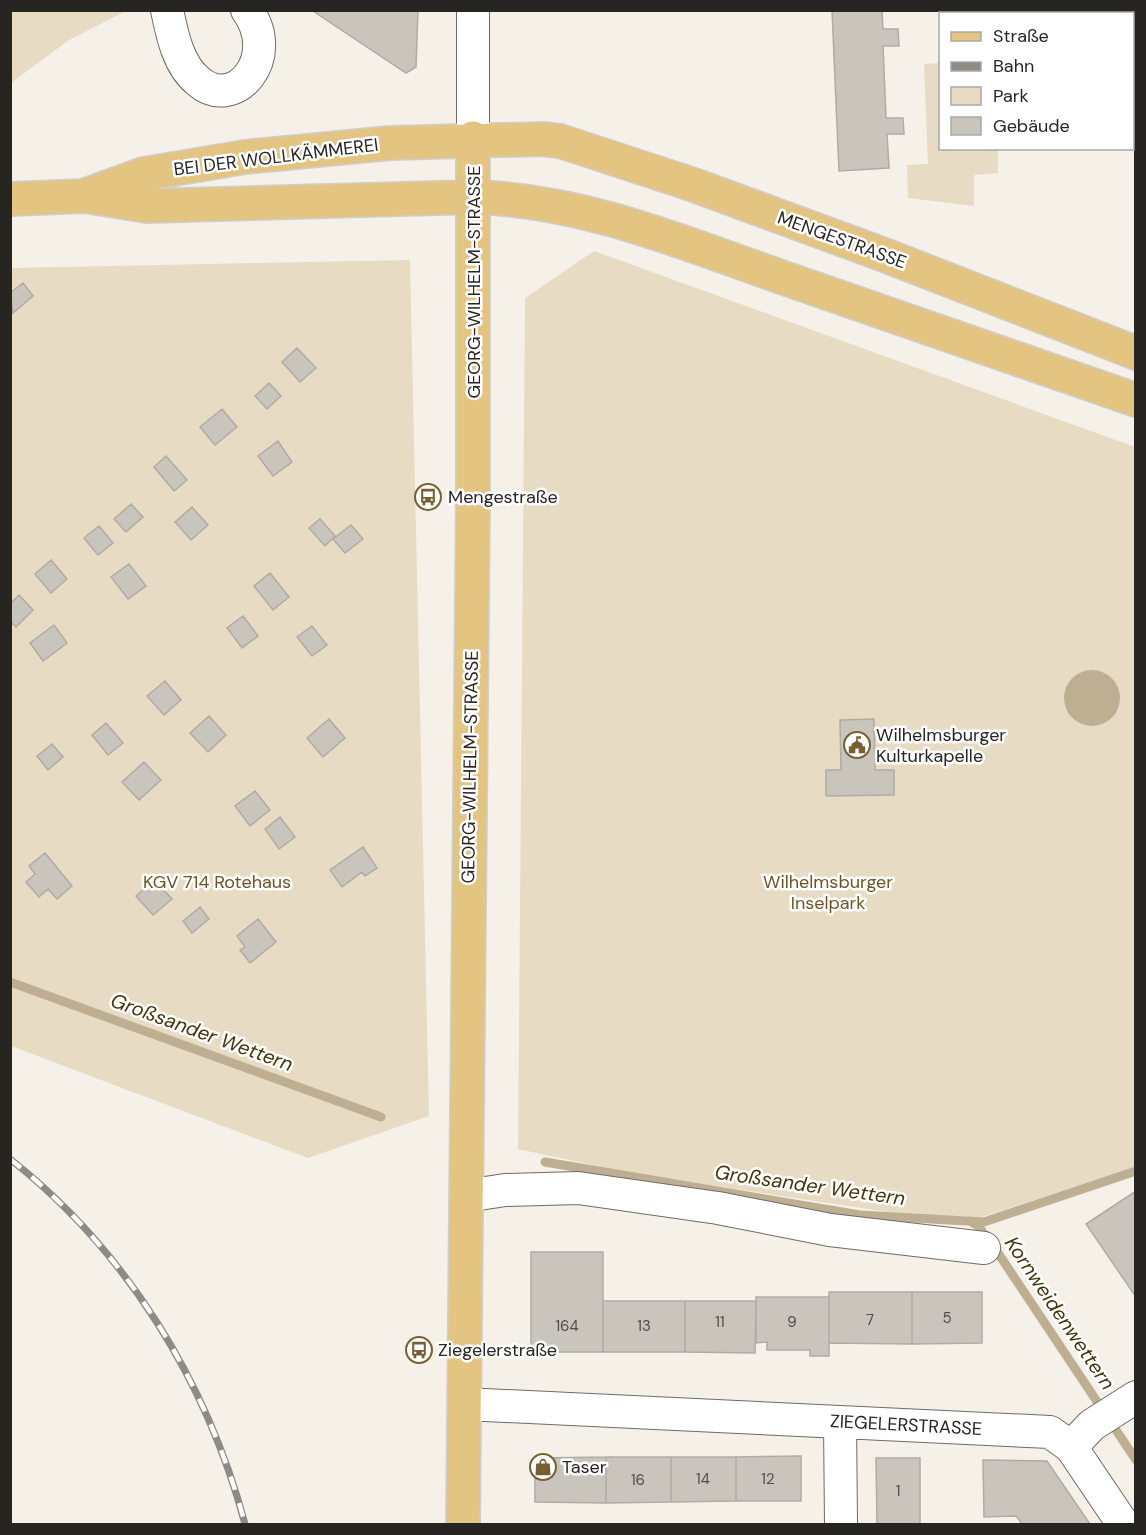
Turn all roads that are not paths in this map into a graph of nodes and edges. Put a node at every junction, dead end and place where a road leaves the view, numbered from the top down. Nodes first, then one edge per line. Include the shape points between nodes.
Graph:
1 (167, 10) edge
2 (247, 10) edge
3 (473, 10) edge
4 (473, 138) junction
5 (84, 196) junction
6 (475, 197) junction
7 (10, 199) edge
8 (1136, 353) edge
9 (1136, 400) edge
10 (466, 1196) junction
11 (984, 1248) dead end
12 (1127, 1402) edge
13 (464, 1404) junction
14 (840, 1422) junction
15 (1082, 1436) junction
16 (463, 1524) edge
17 (841, 1524) edge
18 (1123, 1524) edge

1 - 2 street via 178,51 190,72 212,89 228,89 254,72 260,57 260,38
3 - 4 street, GEORG-WILHELM-STRASSE
4 - 5 main road, BEI DER WOLLKÄMMEREI via 245,157 144,174
4 - 6 main road, GEORG-WILHELM-STRASSE
4 - 8 main road, MENGESTRASSE via 543,139 584,147 887,256
5 - 6 main road, BEI DER WOLLKÄMMEREI via 147,206
5 - 7 main road, BEI DER WOLLKÄMMEREI
6 - 9 main road via 521,199 587,212
6 - 10 main road, GEORG-WILHELM-STRASSE
10 - 11 street via 505,1190 578,1188 718,1208 830,1230
10 - 13 main road, GEORG-WILHELM-STRASSE
12 - 15 street
13 - 14 street, ZIEGELERSTRASSE
13 - 16 main road, GEORG-WILHELM-STRASSE
14 - 15 street, ZIEGELERSTRASSE
14 - 17 street
15 - 18 street, ZIEGELERSTRASSE

